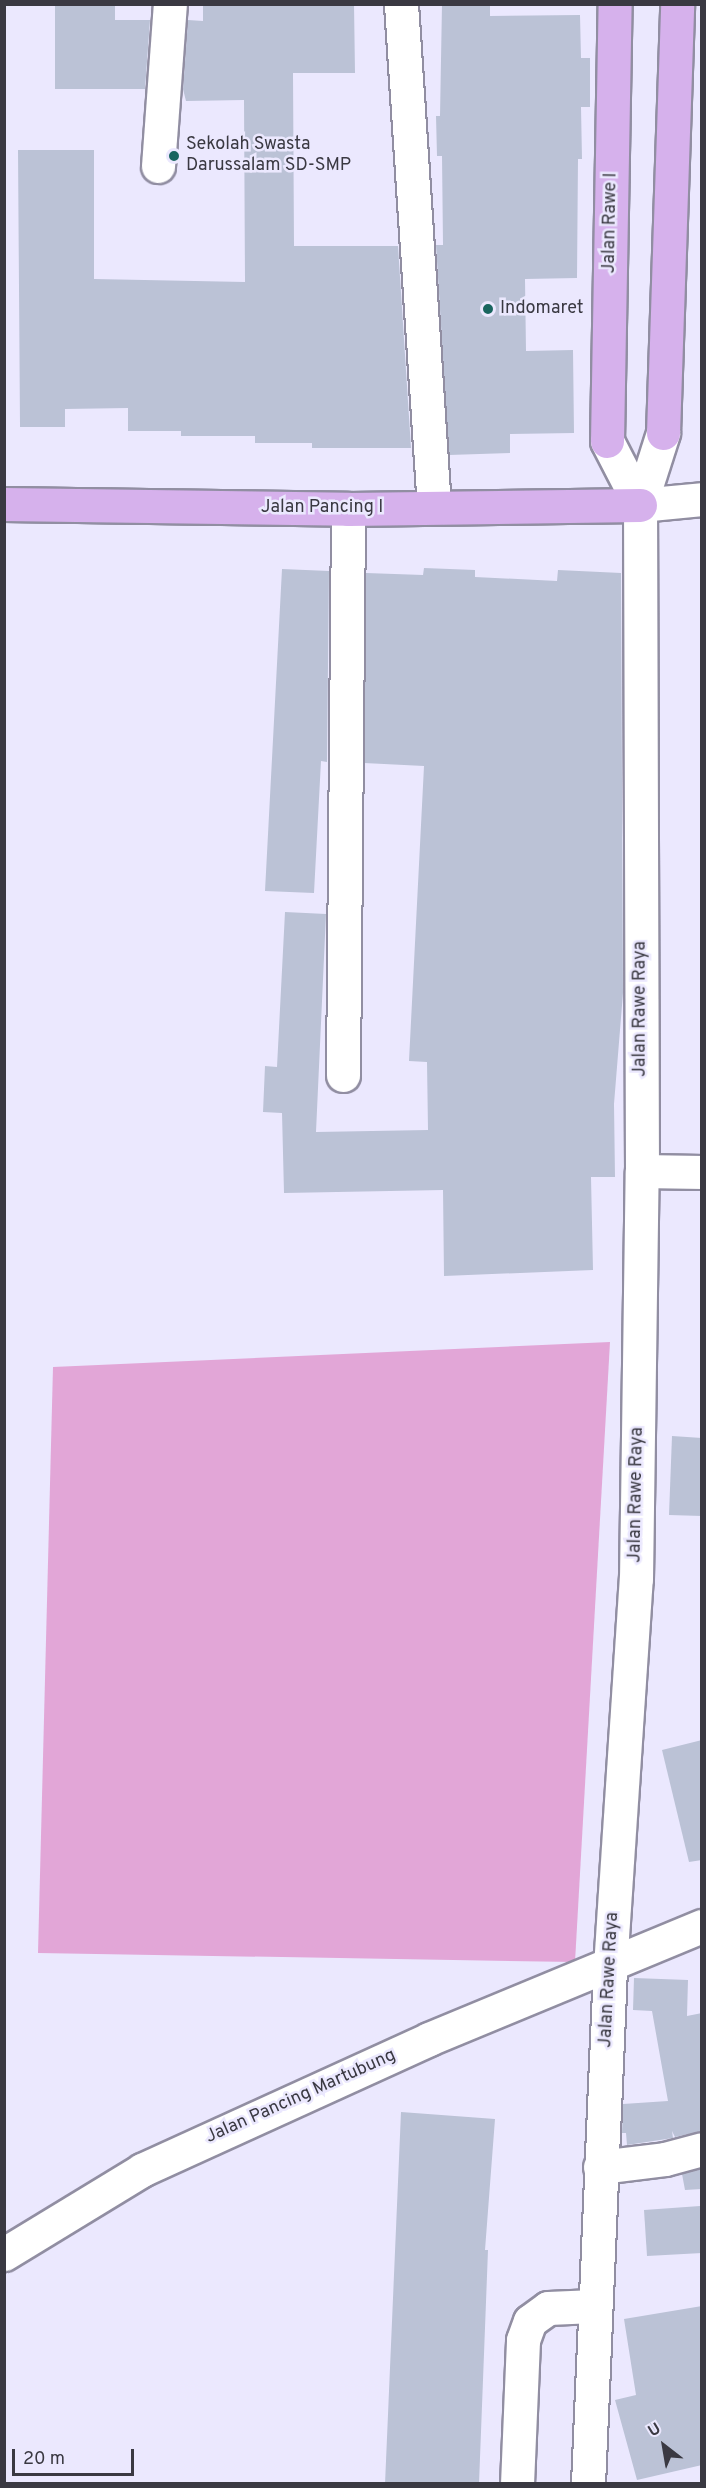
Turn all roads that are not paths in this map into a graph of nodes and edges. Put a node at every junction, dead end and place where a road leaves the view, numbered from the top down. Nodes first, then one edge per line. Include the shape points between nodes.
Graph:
1 (170, 4) edge
2 (401, 4) edge
3 (615, 4) edge
4 (677, 4) edge
5 (158, 166) dead end
6 (663, 433) joint
7 (607, 441) joint
8 (702, 499) edge
9 (4, 504) edge
10 (640, 505) junction
11 (434, 507) junction
12 (348, 509) junction
13 (343, 1075) dead end
14 (642, 1171) junction
15 (702, 1172) edge
16 (702, 1926) edge
17 (610, 1967) junction
18 (702, 2149) edge
19 (600, 2167) junction
20 (4, 2254) edge
21 (594, 2306) junction
22 (517, 2484) edge
23 (588, 2484) edge

1 - 5 street
2 - 11 street
3 - 7 main road, Jalan Rawe I
4 - 6 main road
6 - 10 street
7 - 10 street
8 - 10 street
9 - 12 main road, Jalan Pancing I
10 - 11 main road, Jalan Pancing I
10 - 14 street, Jalan Rawe Raya
11 - 12 main road, Jalan Pancing I
12 - 13 street
14 - 15 street
14 - 17 street, Jalan Rawe Raya via 636,1579
16 - 17 street, Jalan Pancing Martubung
17 - 19 street, Jalan Rawe Raya
17 - 20 street, Jalan Pancing Martubung via 429,2039 142,2170
18 - 19 street via 665,2159
19 - 21 street, Jalan Rawe Raya
21 - 22 street via 548,2308 530,2321 523,2340
21 - 23 street, Jalan Rawe Raya

